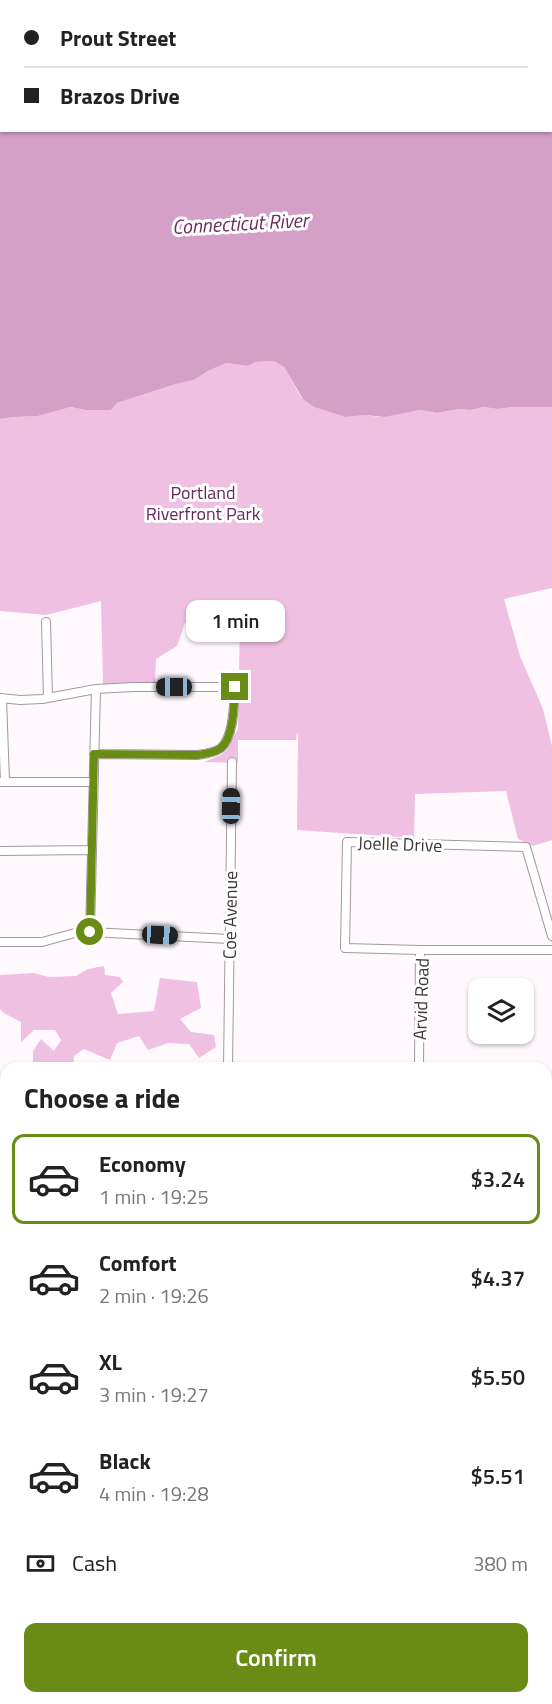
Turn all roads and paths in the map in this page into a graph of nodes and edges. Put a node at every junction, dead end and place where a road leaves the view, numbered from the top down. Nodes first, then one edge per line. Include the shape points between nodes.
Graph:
1 (46, 622) dead end
2 (96, 689) junction
3 (1, 698) edge
4 (48, 698) junction
5 (94, 754) junction
6 (232, 762) dead end
7 (2, 782) edge
8 (94, 782) junction
9 (92, 850) junction
10 (0, 851) edge
11 (90, 932) junction
12 (552, 936) edge
13 (230, 939) junction
14 (0, 942) edge
15 (420, 950) junction
16 (552, 950) edge
17 (228, 1062) edge
18 (419, 1062) edge

1 - 4 street
2 - 4 street
2 - 5 street
2 - 5 street via 235,687 232,725 221,748 197,755
3 - 4 street
3 - 7 street
5 - 8 street
6 - 13 street, Coe Avenue
7 - 8 street
8 - 9 street
9 - 10 street
9 - 11 street
11 - 13 street
11 - 14 street via 42,942
12 - 15 street, Joelle Drive via 526,848 347,842 345,948
13 - 17 street, Coe Avenue
15 - 16 street, Arvid Road
15 - 18 street, Arvid Road

